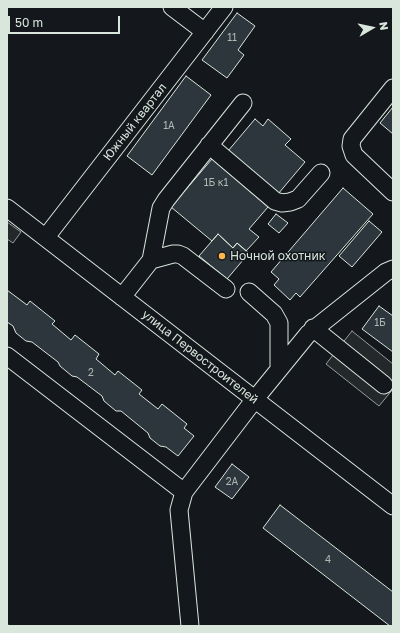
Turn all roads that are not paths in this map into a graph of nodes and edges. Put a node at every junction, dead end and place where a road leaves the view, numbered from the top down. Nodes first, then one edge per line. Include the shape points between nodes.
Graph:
1 (172, 7) edge
2 (224, 7) edge
3 (205, 32) junction
4 (393, 88) edge
5 (243, 103) dead end
6 (209, 145) junction
7 (321, 173) dead end
8 (393, 192) edge
9 (7, 208) edge
10 (46, 237) junction
11 (151, 260) junction
12 (393, 269) edge
13 (226, 289) dead end
14 (249, 292) dead end
15 (122, 297) junction
16 (314, 328) junction
17 (7, 356) edge
18 (279, 369) junction
19 (384, 385) dead end
20 (255, 399) junction
21 (184, 492) junction
22 (393, 506) edge
23 (190, 626) edge

1 - 3 street
2 - 3 street, Южный квартал
3 - 10 street, Южный квартал
4 - 8 street via 352,140 351,146 354,155
5 - 6 street
6 - 7 street via 275,201 282,203 298,199
6 - 11 street via 161,208
9 - 10 street, улица Первостроителей
10 - 15 street, улица Первостроителей
11 - 13 street via 178,254
11 - 15 street
12 - 16 street
14 - 18 street via 274,314 279,323
15 - 20 street, улица Первостроителей
16 - 18 street
16 - 19 street
17 - 21 street
18 - 20 street
20 - 21 street
20 - 22 street, улица Первостроителей
21 - 23 street via 179,510

